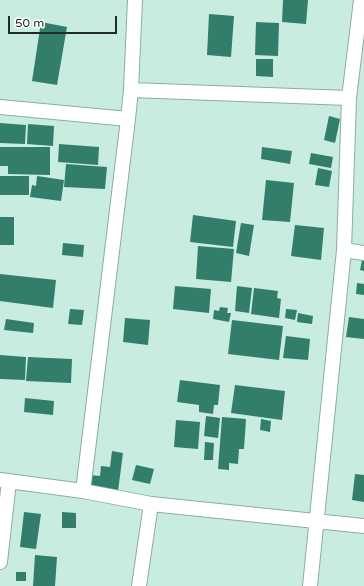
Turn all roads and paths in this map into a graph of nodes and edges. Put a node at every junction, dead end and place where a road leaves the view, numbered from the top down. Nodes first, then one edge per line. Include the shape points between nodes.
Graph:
1 (135, 0) edge
2 (361, 0) edge
3 (131, 90) junction
4 (349, 98) junction
5 (0, 107) edge
6 (128, 120) junction
7 (344, 250) junction
8 (364, 253) edge
9 (5, 481) edge
10 (83, 491) junction
11 (151, 504) junction
12 (317, 521) junction
13 (364, 526) edge
14 (0, 562) edge
15 (139, 586) edge
16 (310, 586) edge

1 - 3 street
2 - 4 street
3 - 4 street
3 - 6 street
4 - 7 street
5 - 6 street
6 - 10 street
7 - 8 street
7 - 12 street
9 - 10 street
9 - 14 street
10 - 11 street
11 - 12 street
11 - 15 street
12 - 13 street
12 - 16 street

